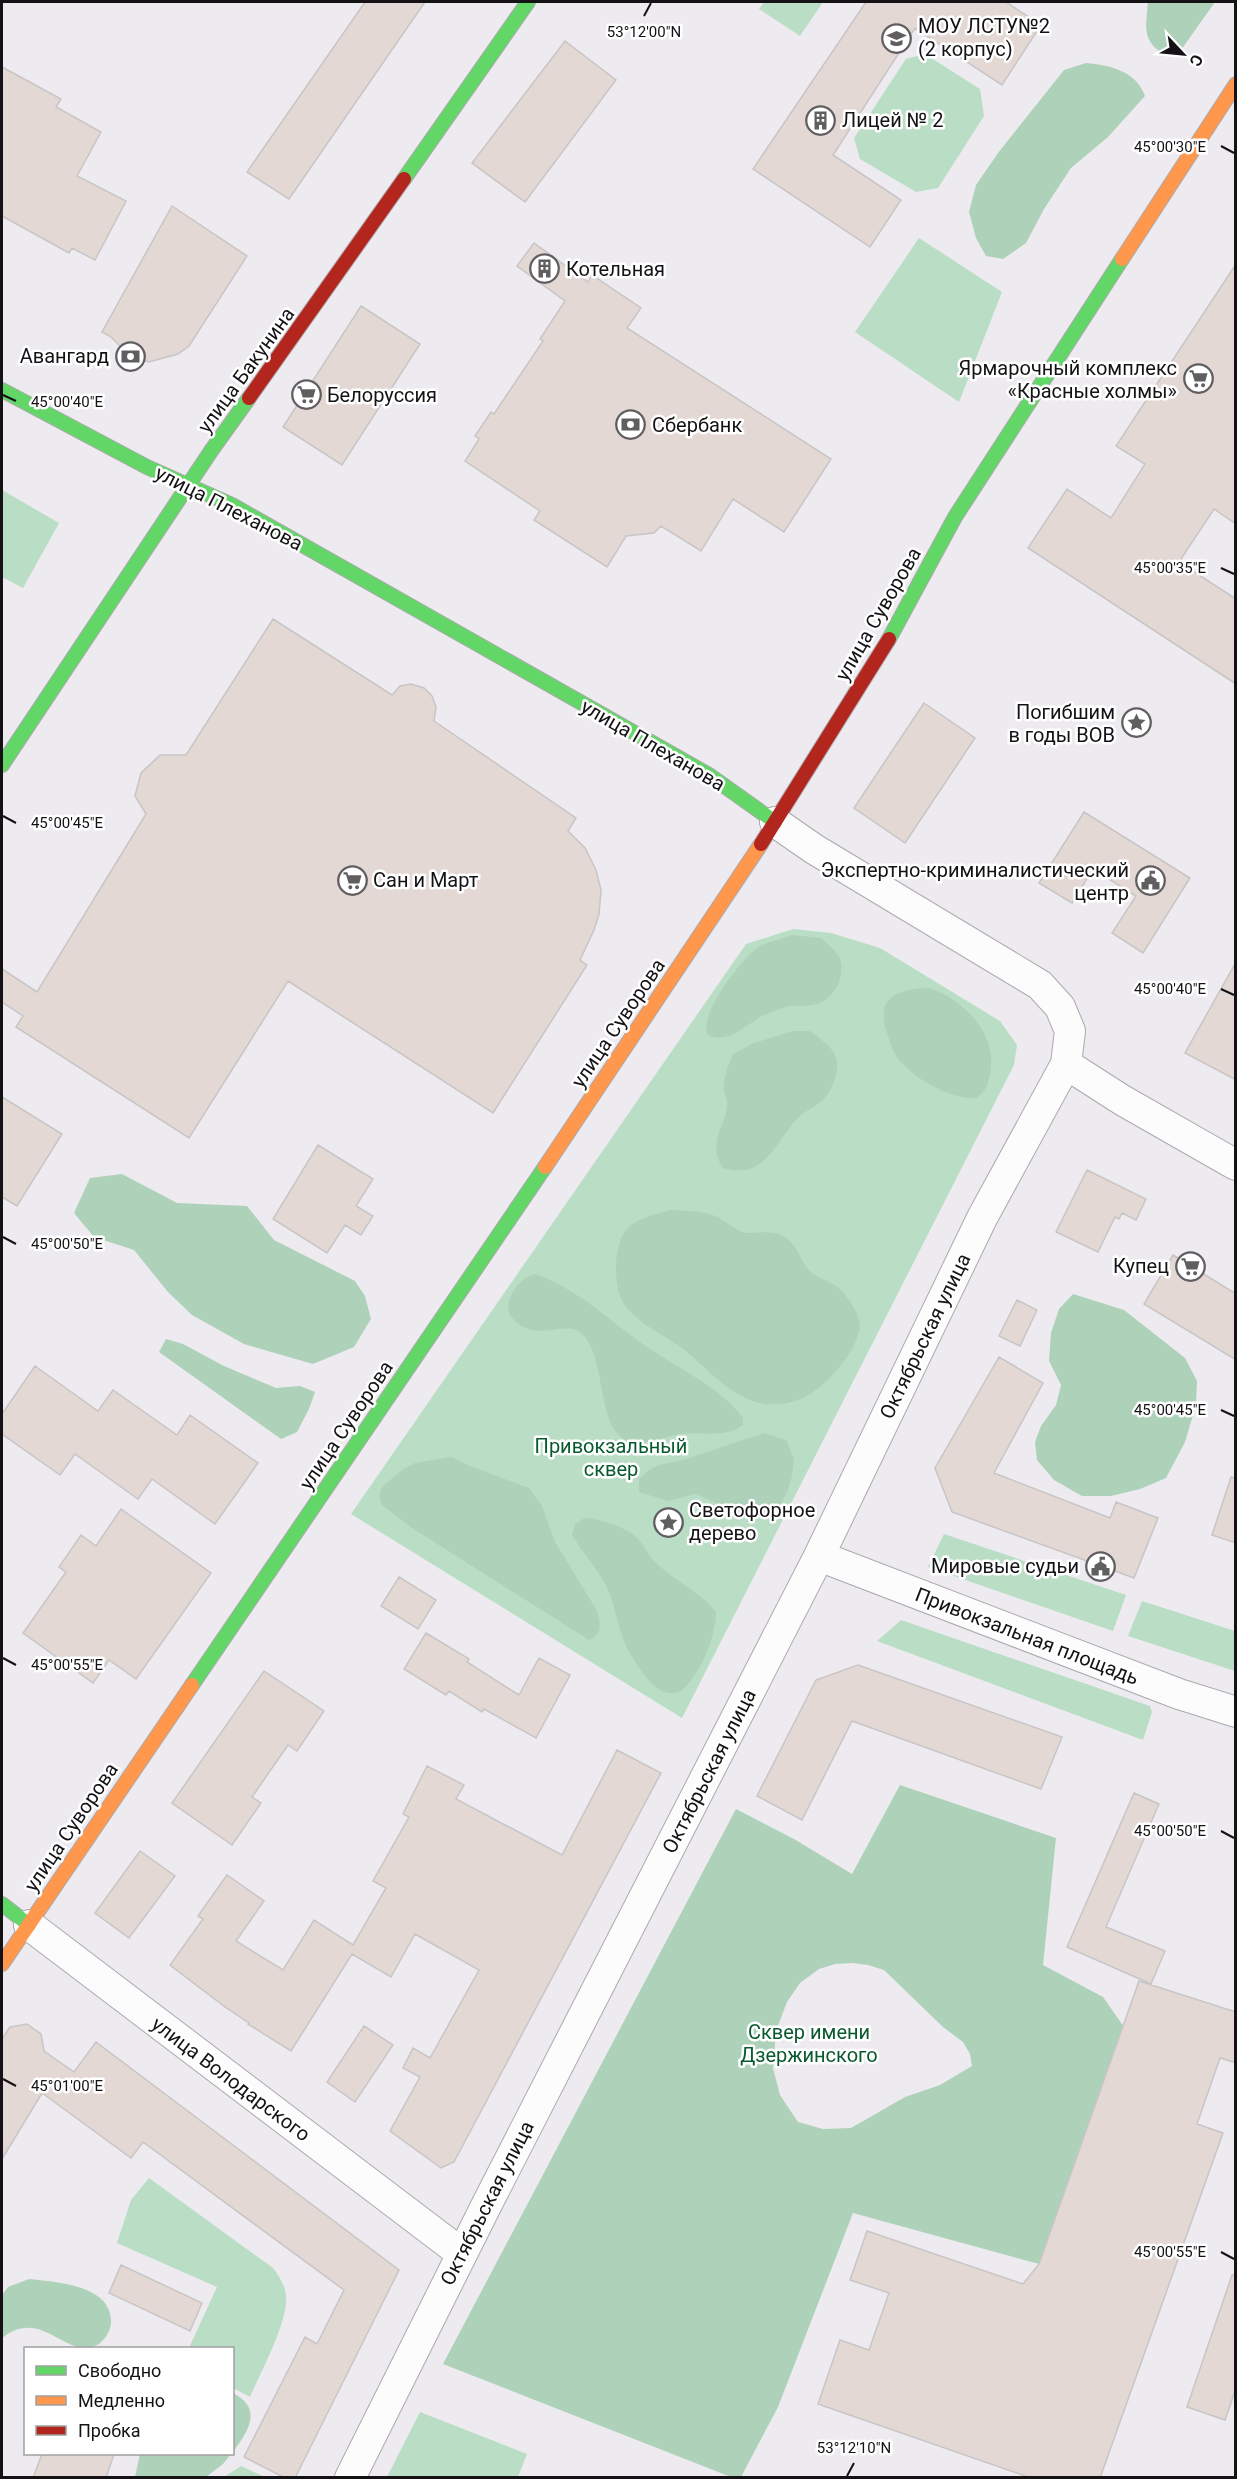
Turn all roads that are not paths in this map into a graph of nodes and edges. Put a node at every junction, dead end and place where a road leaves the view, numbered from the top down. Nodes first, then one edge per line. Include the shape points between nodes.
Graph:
1 (528, 2) edge
2 (1236, 84) edge
3 (2, 390) edge
4 (188, 486) junction
5 (2, 765) edge
6 (776, 822) junction
7 (1066, 1064) junction
8 (1236, 1166) edge
9 (819, 1556) junction
10 (1236, 1712) edge
11 (2, 1904) edge
12 (29, 1925) junction
13 (2, 1964) edge
14 (461, 2253) junction
15 (350, 2478) edge

1 - 4 main road, улица Бакунина
2 - 6 main road, улица Суворова via 955,517 886,644
3 - 4 main road, улица Плеханова
4 - 5 main road, улица Бакунина
4 - 6 main road, улица Плеханова via 232,505 709,775
6 - 7 street, улица Плеханова via 814,849 1040,985 1060,1007 1070,1031
6 - 12 main road, улица Суворова
7 - 8 street
7 - 9 street, Октябрьская улица via 982,1218
9 - 10 street, Привокзальная площадь via 1179,1694
9 - 14 street, Октябрьская улица
11 - 12 main road, улица Володарского
12 - 13 main road, улица Суворова
12 - 14 street, улица Володарского
14 - 15 street, Октябрьская улица

